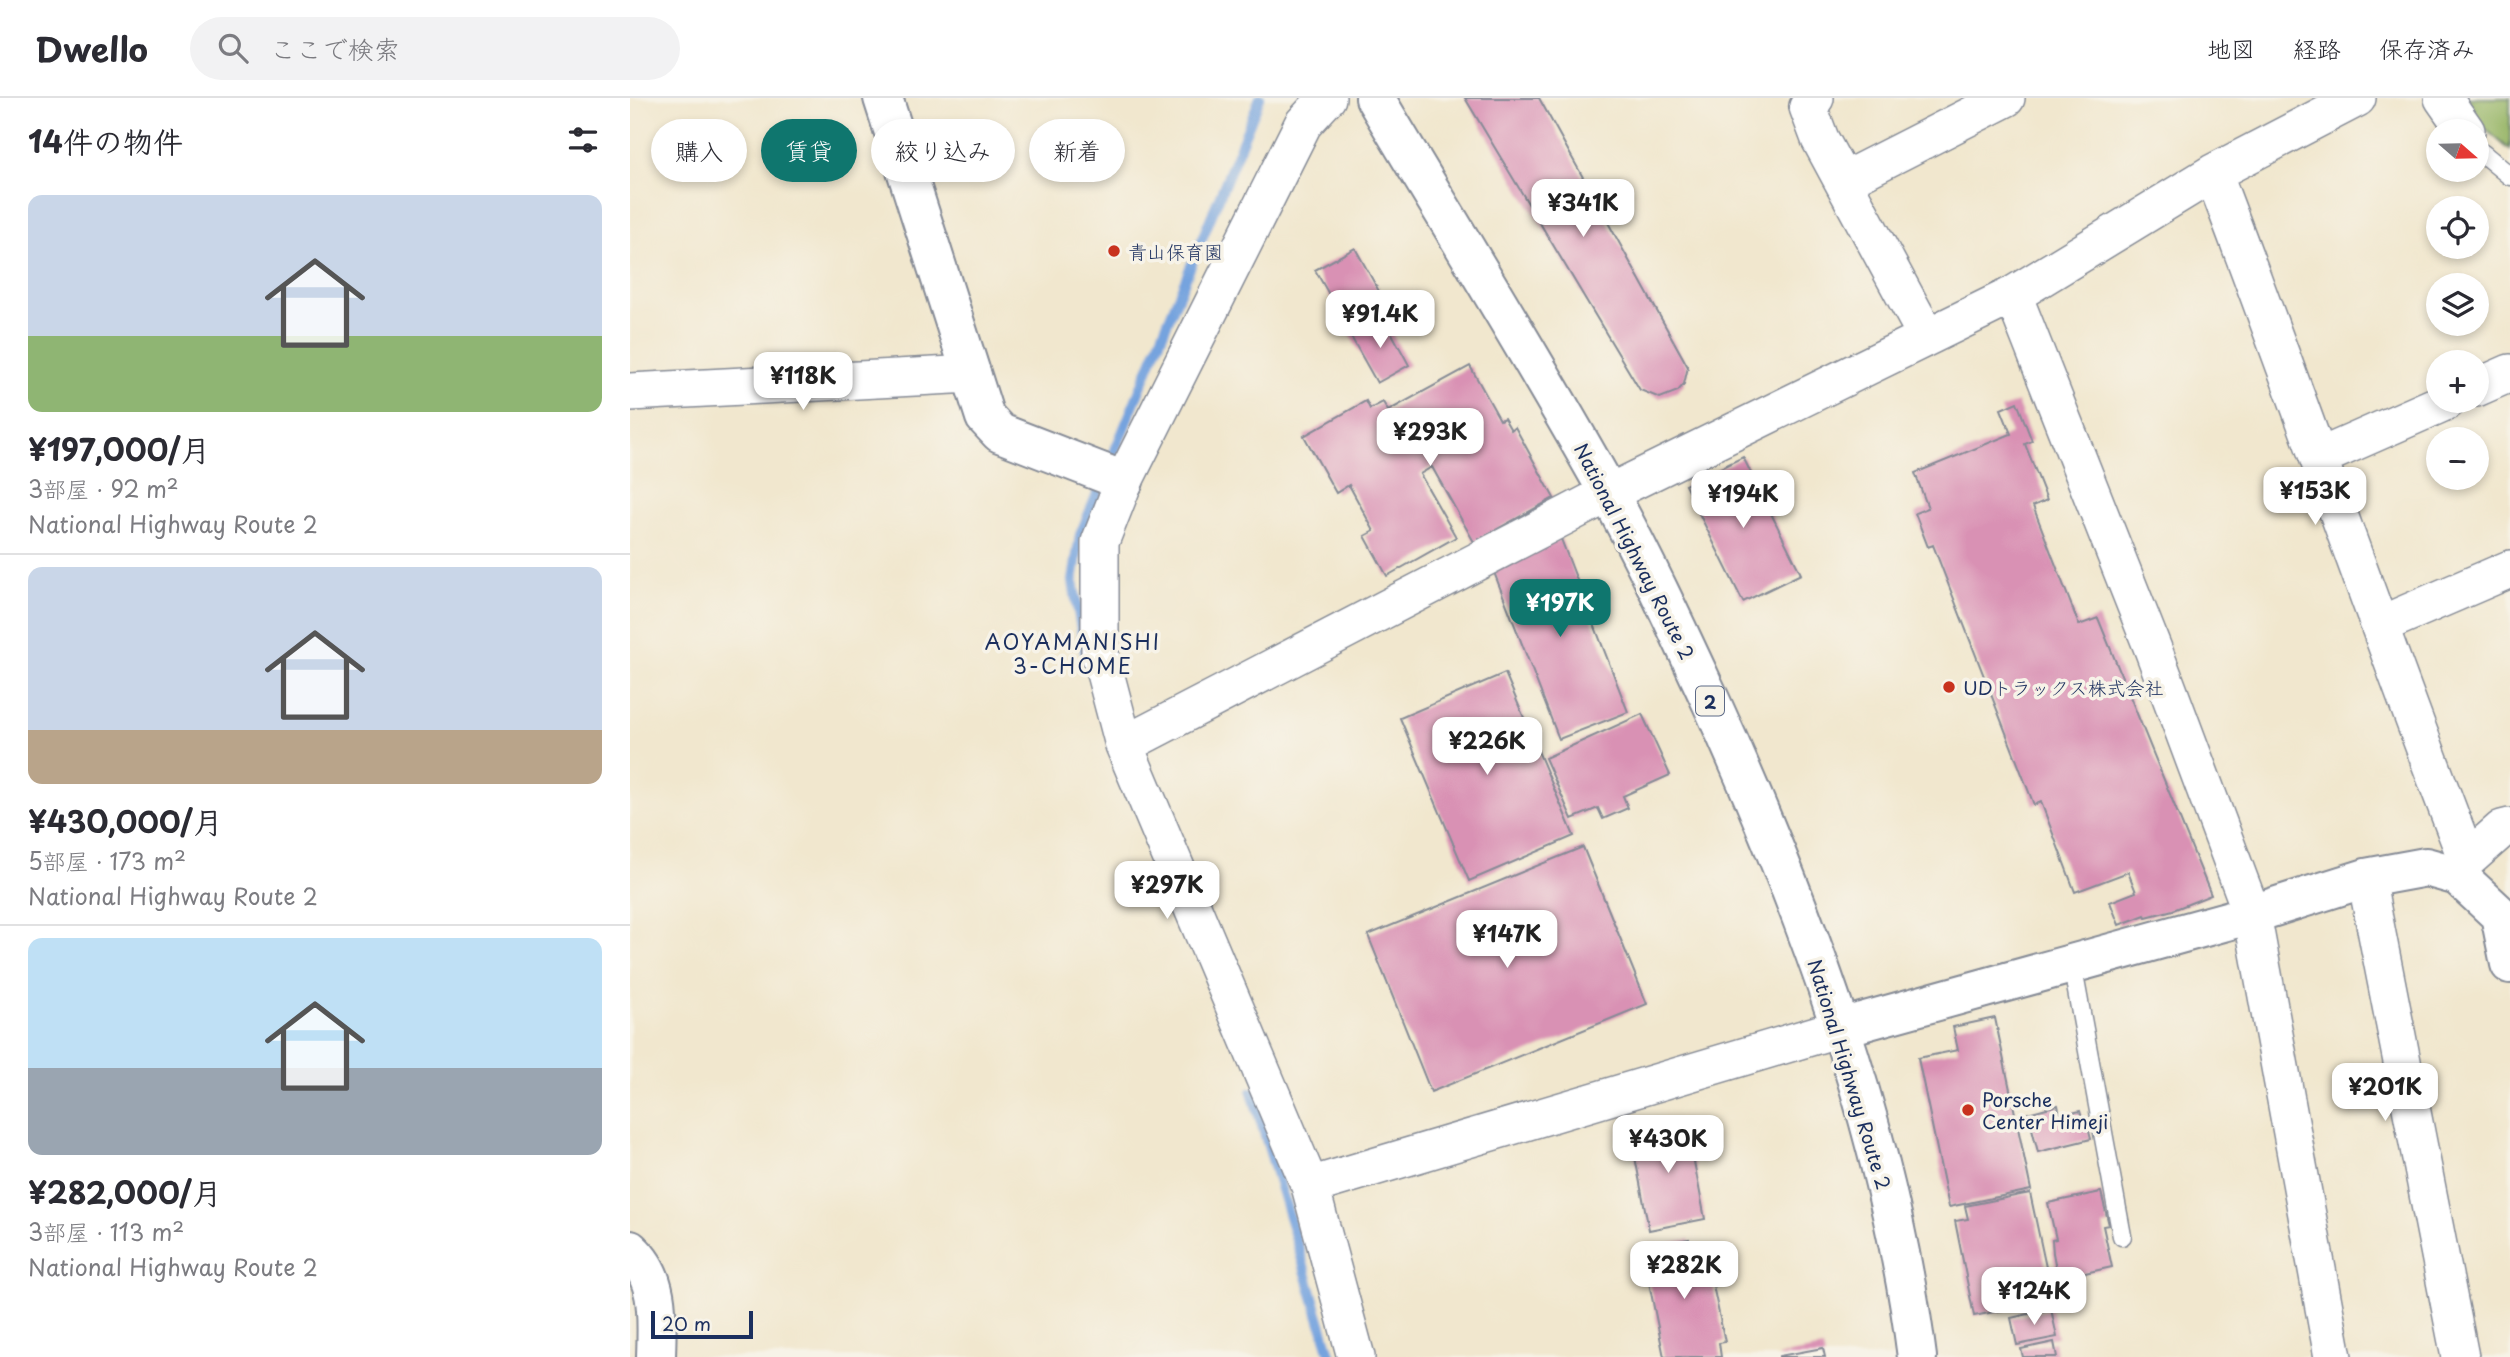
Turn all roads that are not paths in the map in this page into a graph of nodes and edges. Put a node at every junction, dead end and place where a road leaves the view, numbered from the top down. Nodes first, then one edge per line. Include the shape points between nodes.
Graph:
1 (883, 98) edge
2 (1327, 98) edge
3 (1375, 98) edge
4 (1815, 98) edge
5 (2006, 98) edge
6 (2357, 98) edge
7 (2443, 98) edge
8 (2458, 119) edge
9 (2489, 156) edge
10 (2213, 173) junction
11 (2510, 176) edge
12 (1843, 181) junction
13 (2013, 295) junction
14 (1927, 337) junction
15 (2510, 373) edge
16 (972, 374) junction
17 (2489, 382) edge
18 (630, 391) edge
19 (2426, 410) edge
20 (2320, 457) junction
21 (1124, 481) junction
22 (1609, 493) junction
23 (2510, 569) edge
24 (2380, 625) junction
25 (1124, 745) junction
26 (2510, 827) edge
27 (2462, 868) junction
28 (2366, 878) junction
29 (2252, 914) junction
30 (2071, 964) junction
31 (2510, 964) edge
32 (1840, 1028) junction
33 (1311, 1186) junction
34 (2122, 1236) dead end
35 (630, 1250) edge
36 (656, 1357) edge
37 (1356, 1357) edge
38 (1917, 1357) edge
39 (2333, 1357) edge
40 (2460, 1357) edge

1 - 16 main road
2 - 21 street via 1303,124
3 - 22 main road, National Highway Route 2 / 2
4 - 12 street via 1808,107
5 - 12 street
6 - 10 street
7 - 8 street
9 - 11 lane
10 - 13 street
10 - 20 street
12 - 14 street
13 - 14 street
13 - 29 street
14 - 22 street
15 - 17 street
16 - 18 street
16 - 21 main road via 985,417 1000,433
19 - 20 street
20 - 24 street
21 - 25 street via 1100,542 1100,654
22 - 25 street
22 - 32 main road, National Highway Route 2 / 2 via 1748,785
23 - 24 street
24 - 27 street
25 - 33 street
26 - 27 street via 2502,829
27 - 28 main road via 2426,867
27 - 31 main road via 2500,915
28 - 29 main road
28 - 40 street
29 - 30 main road
29 - 39 street
30 - 32 main road
30 - 34 lane
32 - 33 street
32 - 38 main road, National Highway Route 2 / 2 via 1901,1254
33 - 37 street
35 - 36 main road via 648,1271 653,1289

